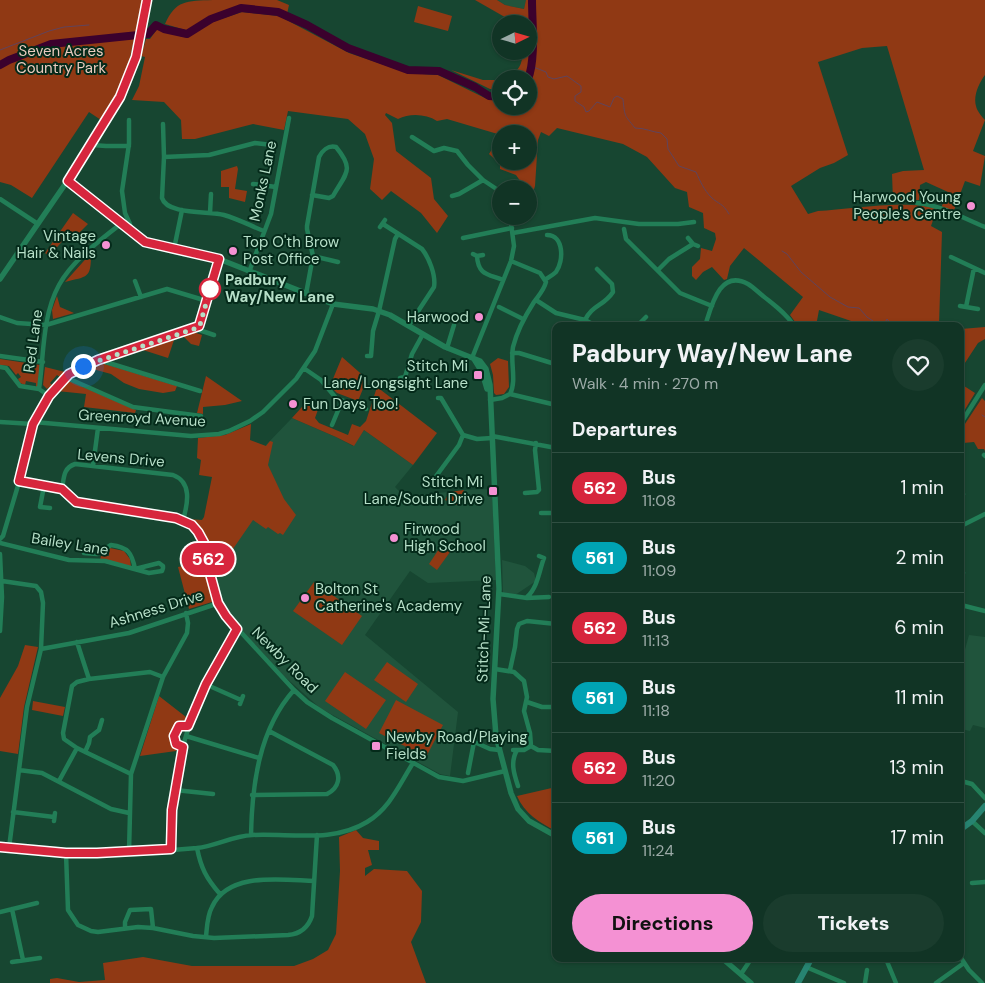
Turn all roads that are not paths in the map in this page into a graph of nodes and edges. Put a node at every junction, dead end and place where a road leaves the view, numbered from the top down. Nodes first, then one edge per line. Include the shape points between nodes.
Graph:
1 (147, 0) edge
2 (129, 120) dead end
3 (290, 121) dead end
4 (163, 124) dead end
5 (411, 136) dead end
6 (92, 144) junction
7 (272, 145) dead end
8 (129, 146) junction
9 (164, 157) junction
10 (483, 180) junction
11 (68, 181) junction
12 (253, 184) dead end
13 (492, 186) edge
14 (276, 187) junction
15 (211, 194) dead end
16 (312, 195) junction
17 (452, 196) dead end
18 (0, 199) edge
19 (917, 203) dead end
20 (182, 210) junction
21 (126, 213) junction
22 (210, 214) junction
23 (119, 221) junction
24 (694, 222) dead end
25 (383, 223) dead end
26 (38, 224) junction
27 (512, 225) edge
28 (985, 227) edge
29 (130, 230) junction
30 (264, 231) junction
31 (513, 231) junction
32 (623, 232) dead end
33 (398, 234) junction
34 (547, 235) dead end
35 (467, 237) dead end
36 (688, 238) dead end
37 (174, 249) junction
38 (478, 255) dead end
39 (313, 256) junction
40 (950, 258) dead end
41 (219, 259) junction
42 (511, 261) junction
43 (338, 262) dead end
44 (974, 268) junction
45 (658, 270) junction
46 (597, 271) dead end
47 (249, 272) junction
48 (985, 273) edge
49 (0, 279) edge
50 (546, 279) junction
51 (503, 280) junction
52 (135, 281) dead end
53 (306, 294) junction
54 (142, 298) junction
55 (536, 300) junction
56 (207, 301) junction
57 (333, 304) junction
58 (506, 305) dead end
59 (712, 306) junction
60 (978, 309) dead end
61 (379, 311) junction
62 (0, 317) edge
63 (642, 318) dead end
64 (523, 320) junction
65 (585, 320) junction
66 (588, 322) edge
67 (640, 322) edge
68 (706, 322) edge
69 (790, 322) edge
70 (46, 325) junction
71 (409, 325) junction
72 (454, 325) dead end
73 (197, 328) junction
74 (423, 334) junction
75 (214, 335) dead end
76 (447, 348) junction
77 (512, 353) junction
78 (0, 356) edge
79 (367, 356) dead end
80 (472, 358) junction
81 (98, 360) junction
82 (43, 362) junction
83 (552, 363) edge
84 (0, 367) edge
85 (305, 369) junction
86 (65, 377) junction
87 (400, 378) dead end
88 (985, 385) edge
89 (39, 389) junction
90 (200, 390) dead end
91 (510, 394) junction
92 (49, 396) junction
93 (438, 398) dead end
94 (490, 400) junction
95 (342, 401) junction
96 (552, 404) edge
97 (366, 409) dead end
98 (200, 416) dead end
99 (964, 418) edge
100 (0, 422) edge
101 (34, 423) junction
102 (332, 425) dead end
103 (98, 428) junction
104 (463, 435) junction
105 (492, 437) junction
106 (536, 443) junction
107 (552, 447) edge
108 (93, 466) junction
109 (434, 479) dead end
110 (19, 481) junction
111 (44, 486) junction
112 (62, 489) junction
113 (525, 493) dead end
114 (50, 508) dead end
115 (541, 513) dead end
116 (552, 513) edge
117 (985, 514) edge
118 (183, 520) junction
119 (964, 526) edge
120 (0, 539) edge
121 (0, 543) edge
122 (84, 553) dead end
123 (0, 554) edge
124 (539, 556) dead end
125 (135, 569) junction
126 (2, 582) junction
127 (499, 594) junction
128 (549, 597) dead end
129 (527, 598) junction
130 (218, 603) junction
131 (964, 606) edge
132 (985, 611) edge
133 (186, 614) junction
134 (552, 624) edge
135 (237, 629) junction
136 (0, 631) edge
137 (77, 642) junction
138 (41, 649) junction
139 (495, 669) junction
140 (510, 670) junction
141 (163, 677) junction
142 (89, 679) junction
143 (206, 684) junction
144 (294, 690) junction
145 (241, 700) dead end
146 (527, 702) junction
147 (552, 707) edge
148 (102, 720) dead end
149 (269, 731) junction
150 (84, 735) dead end
151 (186, 736) junction
152 (90, 737) junction
153 (531, 746) junction
154 (77, 748) junction
155 (499, 750) junction
156 (552, 751) edge
157 (85, 752) junction
158 (259, 758) junction
159 (412, 763) junction
160 (19, 770) junction
161 (470, 771) dead end
162 (505, 771) junction
163 (131, 774) junction
164 (59, 782) junction
165 (964, 783) edge
166 (518, 786) dead end
167 (175, 790) junction
168 (213, 794) dead end
169 (252, 795) junction
170 (985, 798) edge
171 (985, 806) edge
172 (14, 812) junction
173 (130, 813) junction
174 (54, 817) dead end
175 (972, 821) junction
176 (964, 827) edge
177 (985, 833) edge
178 (552, 834) edge
179 (251, 835) junction
180 (316, 835) junction
181 (0, 847) edge
182 (9, 848) junction
183 (197, 848) junction
184 (171, 849) junction
185 (129, 852) junction
186 (66, 853) junction
187 (314, 881) junction
188 (985, 882) edge
189 (972, 883) dead end
190 (220, 894) junction
191 (36, 903) dead end
192 (12, 909) junction
193 (0, 912) edge
194 (125, 928) junction
195 (153, 928) junction
196 (206, 937) junction
197 (40, 958) dead end
198 (23, 960) junction
199 (12, 962) dead end
200 (727, 962) edge
201 (749, 962) edge
202 (809, 962) edge
203 (887, 962) edge
204 (964, 963) joint
205 (806, 968) junction
206 (867, 970) dead end
207 (741, 974) junction
208 (752, 983) edge
209 (798, 983) edge
210 (844, 983) edge
211 (865, 983) edge
212 (896, 983) edge
213 (936, 983) edge
214 (982, 983) edge

1 - 6 street via 130,74
2 - 8 street
3 - 14 street, Monks Lane
4 - 9 street
5 - 10 street via 430,150 437,151 442,146 457,150
6 - 8 street
6 - 11 street
7 - 9 street, Monks Lane via 255,143 203,156
8 - 21 street via 122,190
9 - 20 street via 163,202
10 - 13 street
10 - 17 street via 460,196
11 - 23 street
11 - 26 street
12 - 14 street
14 - 30 street, Monks Lane via 272,214
15 - 22 street
16 - 16 street via 334,196 348,170 336,147 329,147 319,157
16 - 39 street via 307,230
18 - 26 street
19 - 28 street via 941,208
20 - 22 street
20 - 37 street
21 - 23 street, Red Lane
21 - 29 street
22 - 30 street via 226,215
23 - 29 street
23 - 70 street, Red Lane via 59,284
24 - 31 street via 639,224 595,218
25 - 33 street
26 - 49 street
27 - 31 street
29 - 37 street via 150,244
30 - 47 street, Monks Lane
31 - 35 street
31 - 42 street
32 - 45 street via 626,239
33 - 61 street
33 - 71 street via 422,249 435,280 434,287
34 - 50 street via 558,239 560,259 557,270
36 - 45 street via 696,245 669,259
37 - 41 street
38 - 51 street via 481,271
39 - 43 street
39 - 53 street
40 - 44 street
41 - 47 street
41 - 56 street
42 - 50 street via 535,270
42 - 51 street
44 - 48 street
44 - 60 street via 963,306
45 - 59 street via 680,293
46 - 65 street via 612,284 613,292 604,303 589,311
47 - 53 street
50 - 55 street via 546,285
51 - 80 street
52 - 54 street
53 - 57 street
54 - 56 street via 168,289
54 - 70 street
55 - 64 street
55 - 65 street via 556,313
56 - 73 street
57 - 61 street
57 - 85 street, Greenroyd Avenue
58 - 64 street via 501,309
59 - 68 street
59 - 69 street via 723,286 732,281 743,282
61 - 71 street
61 - 79 street via 371,356
62 - 70 street via 17,323
63 - 67 street
64 - 77 street
65 - 66 street
70 - 82 street, Red Lane
71 - 74 street
72 - 76 street
73 - 75 street
73 - 81 street
74 - 76 street
74 - 87 street via 405,377
76 - 80 street
77 - 83 street
77 - 91 street
78 - 82 street
80 - 94 street, Stitch-Mi-Lane via 480,361 486,369
81 - 86 street
81 - 90 street
82 - 89 street, Red Lane
84 - 89 street via 6,368 20,386
85 - 95 street via 322,380
85 - 103 street, Greenroyd Avenue via 263,412 219,434 191,436
86 - 92 street
86 - 98 street via 133,408
88 - 99 street
89 - 92 street, Red Lane
91 - 94 street
91 - 96 street
92 - 101 street
93 - 104 street
94 - 105 street, Stitch-Mi-Lane
95 - 97 street
95 - 102 street
100 - 101 street, Greenroyd Avenue
101 - 103 street, Greenroyd Avenue
101 - 110 street
103 - 108 street
104 - 105 street
104 - 109 street
105 - 106 street
105 - 127 street, Stitch-Mi-Lane
106 - 107 street
106 - 113 street via 539,490
108 - 112 street, Levens Drive via 70,466 66,469
108 - 118 street, Levens Drive via 177,477 185,484 188,496
110 - 111 street
110 - 120 street
111 - 112 street
111 - 114 street via 40,507
112 - 118 street via 76,502
115 - 116 street
117 - 119 street
118 - 130 street, Newby Road via 192,525 204,543
121 - 125 street, Bailey Lane via 69,560 105,561
122 - 125 street, Bailey Lane via 105,552 111,545 126,548
123 - 126 street
124 - 129 street via 544,558 538,582
125 - 125 street, Bailey Lane via 160,563 163,566 162,570 149,573
126 - 136 street
126 - 138 street via 32,585 41,592
127 - 129 street
127 - 139 street, Stitch-Mi-Lane
128 - 129 street
130 - 133 street, Ashness Drive
130 - 135 street, Newby Road
131 - 132 street
133 - 137 street, Ashness Drive via 129,633
133 - 141 street via 187,633
134 - 140 street via 527,621 519,624
135 - 143 street
135 - 144 street, Newby Road
137 - 138 street, Ashness Drive
137 - 142 street
138 - 160 street via 27,708
139 - 140 street
139 - 155 street, Stitch-Mi-Lane via 494,705
140 - 146 street via 524,681
141 - 142 street via 150,672
141 - 163 street
142 - 154 street via 72,686 63,733 64,739
143 - 145 street
143 - 151 street
144 - 149 street via 284,701
144 - 159 street, Newby Road via 332,718
146 - 147 street via 542,708
146 - 153 street via 524,711
148 - 152 street via 99,730
149 - 158 street
149 - 169 street via 333,765 338,774 338,784 326,794
150 - 152 street
151 - 158 street
151 - 167 street
152 - 157 street
153 - 156 street
153 - 166 street via 515,750 513,767
154 - 157 street
154 - 164 street
155 - 161 street via 472,741
155 - 162 street, Stitch-Mi-Lane
157 - 163 street
158 - 169 street
159 - 162 street, Newby Road via 440,778 455,781
159 - 180 street via 394,797 376,816 345,831
160 - 164 street via 42,772
160 - 172 street
162 - 178 street, Stitch-Mi-Lane via 511,794 522,814
163 - 173 street
164 - 173 street via 111,808
165 - 170 street via 972,784
167 - 168 street
167 - 184 street
169 - 179 street
171 - 175 main road
172 - 174 street
172 - 182 street
173 - 185 street
175 - 176 main road
175 - 177 street
179 - 180 street
179 - 183 street
180 - 187 street
181 - 182 street
182 - 186 street
183 - 184 street
183 - 190 street via 202,868
184 - 185 street
185 - 186 street
186 - 194 street via 68,910 72,918 91,931
187 - 190 street via 260,880 237,885
187 - 196 street via 312,916 301,932
188 - 189 street
190 - 196 street via 211,908
191 - 192 street
192 - 193 street
192 - 198 street
194 - 195 street
194 - 195 street via 130,910 151,909
195 - 196 street
197 - 198 street
198 - 199 street
200 - 207 street
201 - 207 street
202 - 205 main road
203 - 212 street
204 - 213 street
204 - 214 street
205 - 209 main road
205 - 210 street
206 - 211 street
207 - 208 street

